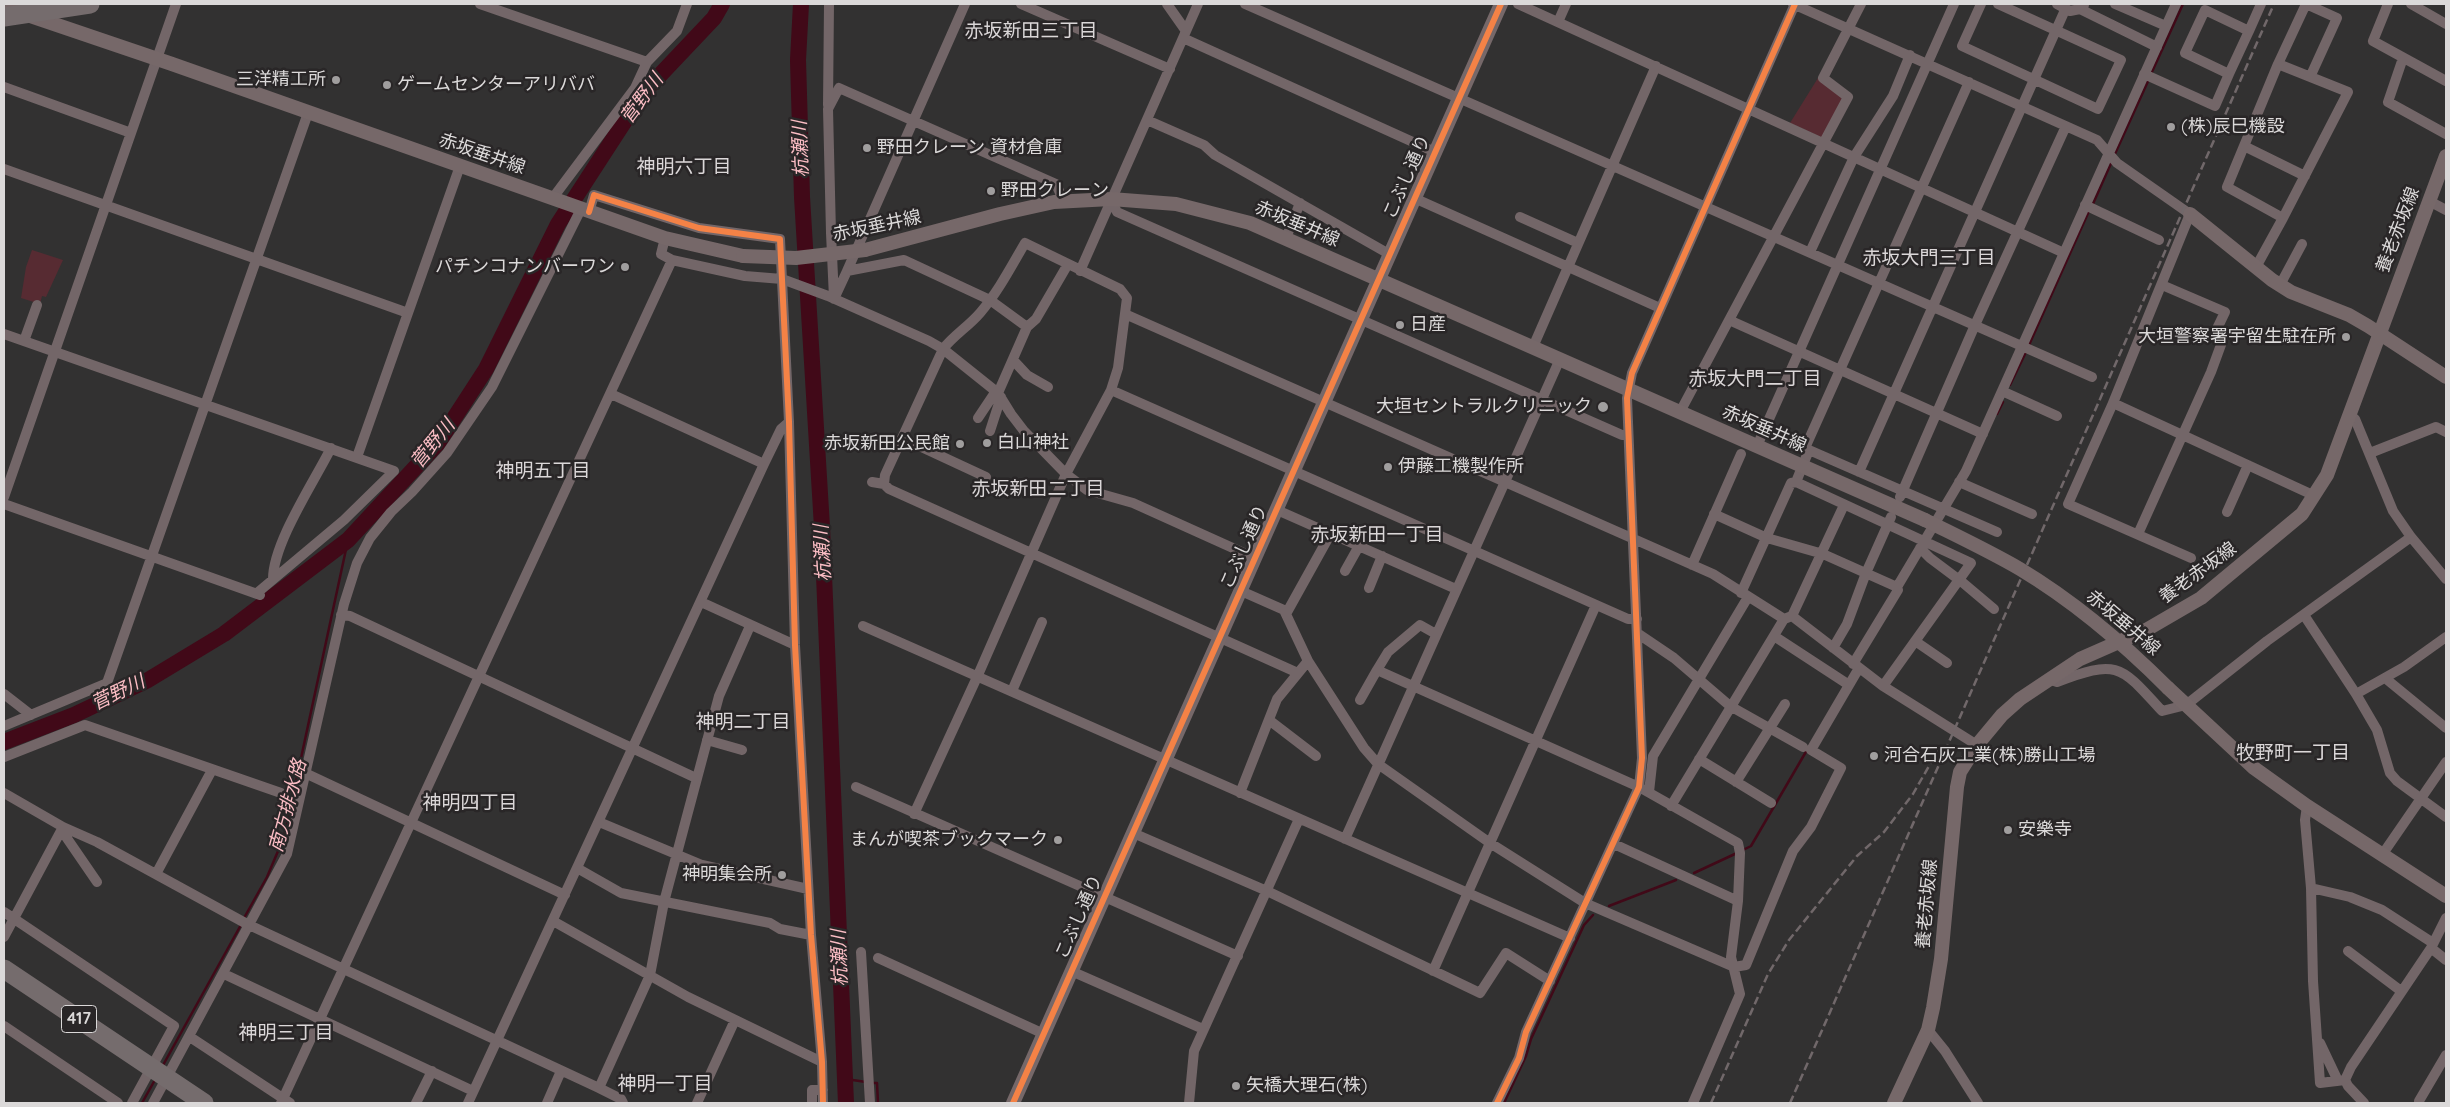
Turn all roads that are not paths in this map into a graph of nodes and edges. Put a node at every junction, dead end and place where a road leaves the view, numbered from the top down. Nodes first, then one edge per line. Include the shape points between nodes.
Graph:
1 (90, 4) edge
2 (176, 4) edge
3 (480, 4) edge
4 (687, 4) edge
5 (829, 4) edge
6 (966, 4) edge
7 (1021, 4) edge
8 (1167, 4) edge
9 (1198, 4) edge
10 (1245, 4) edge
11 (1501, 4) edge
12 (1518, 4) edge
13 (1566, 4) edge
14 (1794, 4) edge
15 (1861, 4) edge
16 (1982, 4) edge
17 (1998, 4) edge
18 (2116, 4) edge
19 (2176, 4) edge
20 (2261, 4) edge
21 (2306, 4) edge
22 (2388, 4) edge
23 (2411, 4) edge
24 (1949, 5) edge
25 (2082, 6) edge
26 (2061, 7) edge
27 (5, 10) edge
28 (1558, 22) junction
29 (2446, 24) edge
30 (2166, 26) junction
31 (1850, 29) junction
32 (2056, 30) junction
33 (2249, 31) junction
34 (1185, 34) junction
35 (2157, 46) junction
36 (1910, 56) junction
37 (2403, 58) junction
38 (156, 59) junction
39 (647, 62) junction
40 (1927, 63) junction
41 (2278, 64) junction
42 (1656, 66) junction
43 (1170, 69) junction
44 (2229, 74) junction
45 (2311, 75) junction
46 (2148, 76) junction
47 (2032, 80) junction
48 (2446, 81) edge
49 (1969, 82) junction
50 (4, 87) edge
51 (1459, 98) junction
52 (2021, 106) junction
53 (1748, 107) junction
54 (828, 109) junction
55 (308, 113) junction
56 (1147, 120) junction
57 (913, 122) junction
58 (2066, 126) junction
59 (131, 133) junction
60 (2446, 134) edge
61 (1824, 142) junction
62 (2244, 146) junction
63 (1435, 152) junction
64 (2446, 156) edge
65 (1854, 157) junction
66 (2112, 157) junction
67 (460, 166) junction
68 (1612, 166) junction
69 (4, 169) edge
70 (1880, 170) junction
71 (2305, 176) junction
72 (1921, 188) junction
73 (1414, 198) junction
74 (1111, 199) junction
75 (555, 200) junction
76 (2429, 201) junction
77 (1064, 202) junction
78 (1300, 203) junction
79 (106, 204) junction
80 (1704, 207) junction
81 (2089, 207) junction
82 (585, 210) junction
83 (2446, 210) edge
84 (1974, 212) junction
85 (2190, 214) junction
86 (1520, 217) dead end
87 (2283, 218) junction
88 (866, 230) junction
89 (2018, 231) junction
90 (831, 233) junction
91 (1773, 237) junction
92 (665, 238) junction
93 (1286, 238) junction
94 (2159, 240) dead end
95 (1578, 243) junction
96 (2302, 244) dead end
97 (1810, 252) junction
98 (2064, 253) junction
99 (1389, 254) junction
100 (258, 259) junction
101 (672, 260) junction
102 (1068, 264) junction
103 (1838, 264) junction
104 (1568, 266) junction
105 (2256, 267) junction
106 (847, 271) junction
107 (1080, 271) junction
108 (1378, 278) junction
109 (785, 280) junction
110 (1879, 283) junction
111 (2162, 285) junction
112 (2280, 285) junction
113 (831, 297) junction
114 (990, 300) junction
115 (37, 305) dead end
116 (1932, 307) junction
117 (1660, 308) junction
118 (408, 313) junction
119 (1125, 314) junction
120 (1361, 319) junction
121 (1729, 320) junction
122 (1975, 326) junction
123 (1027, 328) junction
124 (2380, 333) junction
125 (4, 334) edge
126 (24, 341) junction
127 (1533, 347) junction
128 (2026, 348) junction
129 (943, 349) junction
130 (54, 351) junction
131 (1800, 352) junction
132 (1560, 359) junction
133 (1013, 360) junction
134 (1841, 370) junction
135 (2092, 377) dead end
136 (2446, 377) edge
137 (1048, 387) dead end
138 (1628, 389) junction
139 (1111, 390) junction
140 (2002, 391) junction
141 (1893, 393) junction
142 (611, 394) junction
143 (998, 394) junction
144 (1541, 400) junction
145 (1325, 402) junction
146 (206, 404) junction
147 (2113, 404) junction
148 (1680, 412) junction
149 (1937, 412) junction
150 (2348, 414) junction
151 (2057, 416) dead end
152 (978, 418) dead end
153 (789, 422) junction
154 (990, 431) dead end
155 (2446, 432) edge
156 (1983, 434) junction
157 (1628, 435) junction
158 (2182, 435) junction
159 (902, 438) junction
160 (1757, 446) junction
161 (331, 448) junction
162 (1809, 450) junction
163 (2370, 453) junction
164 (1741, 454) dead end
165 (357, 457) junction
166 (764, 464) junction
167 (2248, 465) junction
168 (1802, 466) junction
169 (1295, 471) junction
170 (1858, 472) junction
171 (1066, 474) junction
172 (986, 477) dead end
173 (872, 482) dead end
174 (1504, 482) junction
175 (1796, 482) junction
176 (1962, 483) junction
177 (884, 484) junction
178 (1901, 494) junction
179 (2315, 496) junction
180 (4, 498) edge
181 (4, 504) edge
182 (1844, 505) junction
183 (1278, 510) junction
184 (1946, 510) junction
185 (2227, 512) dead end
186 (1714, 514) junction
187 (2032, 514) dead end
188 (1890, 521) junction
189 (1997, 532) dead end
190 (1330, 534) junction
191 (2138, 534) junction
192 (2411, 537) junction
193 (1767, 538) junction
194 (1634, 539) junction
195 (1359, 546) junction
196 (1925, 546) junction
197 (1473, 551) junction
198 (1031, 552) junction
199 (1823, 554) junction
200 (152, 556) junction
201 (1382, 556) junction
202 (1255, 558) junction
203 (2191, 558) dead end
204 (1692, 564) junction
205 (1345, 571) dead end
206 (1866, 573) junction
207 (273, 579) junction
208 (2446, 579) edge
209 (1960, 580) junction
210 (1897, 587) junction
211 (1369, 588) dead end
212 (1456, 589) junction
213 (1241, 591) junction
214 (1744, 595) junction
215 (701, 602) junction
216 (1596, 605) junction
217 (1994, 609) dead end
218 (1286, 614) junction
219 (341, 615) junction
220 (2304, 615) junction
221 (1788, 618) junction
222 (1637, 619) junction
223 (1042, 622) dead end
224 (750, 626) junction
225 (863, 626) dead end
226 (1637, 633) junction
227 (1436, 634) junction
228 (1774, 636) junction
229 (1220, 637) junction
230 (2446, 637) edge
231 (1916, 641) junction
232 (795, 645) junction
233 (1833, 648) junction
234 (1308, 661) junction
235 (1947, 663) dead end
236 (1856, 666) junction
237 (1377, 670) junction
238 (1298, 673) junction
239 (479, 676) junction
240 (978, 676) junction
241 (2385, 678) junction
242 (1698, 679) junction
243 (2048, 679) junction
244 (1847, 683) junction
245 (1413, 686) junction
246 (1883, 686) junction
247 (1012, 691) junction
248 (4, 694) edge
249 (2356, 694) junction
250 (1360, 700) dead end
251 (1785, 704) dead end
252 (2186, 705) junction
253 (1730, 706) junction
254 (31, 715) junction
255 (1269, 720) junction
256 (4, 726) edge
257 (2446, 728) edge
258 (1770, 729) junction
259 (707, 740) junction
260 (1536, 740) junction
261 (1977, 745) junction
262 (1803, 747) dead end
263 (631, 748) junction
264 (742, 750) dead end
265 (1316, 756) dead end
266 (4, 757) edge
267 (1699, 759) junction
268 (1165, 760) junction
269 (2446, 762) edge
270 (1378, 764) junction
271 (212, 770) junction
272 (305, 773) junction
273 (696, 778) junction
274 (1736, 782) junction
275 (856, 787) dead end
276 (1644, 790) junction
277 (4, 793) edge
278 (281, 793) dead end
279 (1240, 793) junction
280 (2420, 798) junction
281 (1772, 803) dead end
282 (1671, 806) junction
283 (2307, 806) junction
284 (914, 814) junction
285 (2446, 817) edge
286 (1299, 819) junction
287 (599, 822) junction
288 (410, 823) junction
289 (63, 829) junction
290 (1133, 834) junction
291 (1345, 839) junction
292 (1490, 842) junction
293 (1614, 844) junction
294 (2382, 855) junction
295 (675, 856) junction
296 (578, 868) junction
297 (156, 874) junction
298 (98, 882) dead end
299 (2311, 888) junction
300 (808, 889) junction
301 (1267, 891) junction
302 (1469, 894) junction
303 (565, 895) junction
304 (2446, 896) edge
305 (1104, 898) junction
306 (1738, 901) junction
307 (664, 902) junction
308 (1585, 903) junction
309 (4, 912) edge
310 (2446, 918) edge
311 (14, 919) junction
312 (553, 921) junction
313 (248, 925) junction
314 (811, 935) junction
315 (4, 937) edge
316 (1570, 938) junction
317 (2432, 945) junction
318 (2348, 951) dead end
319 (861, 952) dead end
320 (1238, 956) junction
321 (878, 958) dead end
322 (2446, 960) edge
323 (4, 968) edge
324 (1734, 968) junction
325 (344, 969) junction
326 (1071, 970) junction
327 (1433, 971) junction
328 (224, 974) junction
329 (650, 975) junction
330 (1550, 980) junction
331 (2401, 991) junction
332 (320, 1019) junction
333 (735, 1020) junction
334 (4, 1026) edge
335 (1203, 1028) junction
336 (1928, 1030) junction
337 (1044, 1034) junction
338 (190, 1037) junction
339 (2317, 1038) junction
340 (496, 1040) junction
341 (2446, 1055) edge
342 (822, 1062) junction
343 (432, 1071) junction
344 (562, 1071) junction
345 (159, 1073) junction
346 (2342, 1080) junction
347 (599, 1088) junction
348 (473, 1090) junction
349 (823, 1090) junction
350 (285, 1102) edge
351 (2420, 1102) edge
352 (118, 1103) edge
353 (132, 1103) edge
354 (153, 1103) edge
355 (204, 1103) edge
356 (416, 1103) edge
357 (468, 1103) edge
358 (547, 1103) edge
359 (623, 1103) edge
360 (697, 1103) edge
361 (812, 1103) edge
362 (823, 1103) edge
363 (870, 1103) edge
364 (1013, 1103) edge
365 (1189, 1103) edge
366 (1497, 1103) edge
367 (1692, 1103) edge
368 (1894, 1103) edge
369 (1978, 1103) edge
370 (2364, 1103) edge

1 - 27 highway, bridge
2 - 38 street
3 - 39 street
4 - 39 street via 676,31
5 - 54 street
6 - 57 street
7 - 43 street
8 - 34 street
9 - 34 street
10 - 51 street
11 - 51 main road, こぶし通り
12 - 28 street
13 - 28 street
14 - 31 street
14 - 53 street
15 - 31 street
16 - 47 street via 1962,46
17 - 32 street
18 - 30 street
19 - 30 street
20 - 33 street
21 - 41 street
21 - 45 street via 2337,18
22 - 37 street via 2372,42
23 - 29 street
24 - 40 street
25 - 26 street via 2070,12
25 - 35 street
26 - 32 street
27 - 38 main road, 赤坂垂井線
28 - 42 street
30 - 35 street
31 - 36 street
31 - 61 street via 1823,78 1848,97
32 - 47 street
32 - 47 street via 2121,60 2098,109
33 - 44 street
33 - 44 street via 2205,10 2185,53
34 - 43 street
34 - 63 street
35 - 46 street
36 - 40 street
36 - 65 street via 1893,96
37 - 48 street
37 - 60 street via 2388,102
38 - 55 main road, 赤坂垂井線
38 - 59 street
39 - 75 street via 635,88
40 - 49 street
40 - 70 street
41 - 45 street
41 - 62 street
42 - 53 street
42 - 68 street
43 - 56 street
44 - 46 street via 2215,106
45 - 71 street via 2348,92
46 - 66 street
47 - 52 street
49 - 52 street
49 - 72 street
50 - 59 street
51 - 63 main road, こぶし通り
51 - 68 street
52 - 58 street
52 - 84 street
53 - 61 street
53 - 80 street
54 - 57 street via 839,88
54 - 90 street
55 - 67 main road, 赤坂垂井線
55 - 100 street
56 - 74 street
56 - 78 street via 1204,145 1215,155
57 - 77 street via 1056,184
57 - 88 street
58 - 66 street via 2097,140
58 - 89 street
59 - 79 street
61 - 65 street
61 - 91 street
62 - 71 street
62 - 87 street via 2227,187
63 - 73 main road, こぶし通り
64 - 76 main road, 養老赤坂線
65 - 70 street
65 - 97 street
66 - 81 street
66 - 85 street
67 - 75 main road, 赤坂垂井線
67 - 118 street
68 - 80 street
68 - 95 street
69 - 79 street
70 - 72 street
70 - 103 street
71 - 87 street
72 - 84 street
72 - 110 street
73 - 99 main road, こぶし通り
73 - 104 street
74 - 77 main road, 赤坂垂井線
74 - 93 main road, 赤坂垂井線 via 1176,204 1250,223
74 - 107 street
74 - 120 street via 1118,212
75 - 82 main road, 赤坂垂井線
76 - 83 street
76 - 124 main road, 養老赤坂線
77 - 92 main road, 赤坂垂井線, bridge via 1000,214 865,250 796,258 743,256
78 - 93 street
78 - 99 street
79 - 100 street
79 - 130 street
80 - 91 street
80 - 117 street
81 - 94 street
81 - 98 street
82 - 92 main road, 赤坂垂井線
82 - 109 street via 594,195 699,228 780,239
82 - 219 street via 492,387 447,453 370,538 357,563
84 - 89 street
84 - 116 street
85 - 105 main road
85 - 111 street
86 - 95 street
87 - 105 street
88 - 90 street
88 - 106 street
89 - 98 street
89 - 122 street
90 - 113 street
91 - 97 street
91 - 121 street
92 - 101 street via 661,254
93 - 108 main road, 赤坂垂井線
95 - 104 street
96 - 112 street
97 - 103 street
98 - 128 street
99 - 108 main road, こぶし通り
100 - 118 street
100 - 146 street
101 - 109 street via 745,276
101 - 142 street
102 - 107 street
102 - 114 street via 1025,243
102 - 123 street via 1036,319
103 - 110 street
103 - 131 street
104 - 117 street
104 - 127 street
105 - 112 main road
106 - 113 street
106 - 114 street via 904,260
107 - 119 street via 1120,289 1127,298
108 - 120 main road, こぶし通り
108 - 127 main road, 赤坂垂井線
109 - 113 street
109 - 153 street
110 - 116 street
110 - 134 street
111 - 147 street
111 - 158 street via 2225,312 2213,336 2222,342
112 - 124 main road via 2349,315
113 - 129 street
114 - 123 street
114 - 129 street
115 - 126 street
116 - 122 street
116 - 141 street
117 - 138 street
118 - 165 street
119 - 139 street via 1118,368
119 - 145 street
120 - 144 street
120 - 145 main road, こぶし通り
121 - 131 street
121 - 148 street
122 - 128 street
122 - 149 street
123 - 133 street
124 - 136 main road
124 - 150 main road, 養老赤坂線
125 - 126 street
126 - 130 street
127 - 132 main road, 赤坂垂井線
128 - 135 street
128 - 140 street
129 - 143 street
129 - 159 street
130 - 146 street
130 - 180 street
131 - 134 street
131 - 160 street
132 - 138 main road, 赤坂垂井線
132 - 144 street
133 - 137 street via 1027,375
133 - 143 street
134 - 141 street
134 - 162 street via 1805,448
138 - 148 main road, 赤坂垂井線
138 - 157 street
139 - 169 street
139 - 171 street
140 - 151 street
140 - 156 street
141 - 149 street
141 - 170 street
142 - 166 street
142 - 239 street
143 - 152 street
143 - 154 street
143 - 171 street via 1024,431
144 - 157 street
144 - 174 street
145 - 169 main road, こぶし通り
145 - 174 street
146 - 161 street
146 - 200 street
147 - 158 street
147 - 191 street via 2068,504
148 - 160 main road, 赤坂垂井線
149 - 156 street
149 - 178 street
150 - 163 street via 2355,419
150 - 179 main road, 養老赤坂線 via 2327,474
153 - 166 street via 781,430
153 - 232 street
155 - 163 street via 2436,427
156 - 176 street
157 - 194 street
158 - 167 street
158 - 191 street
159 - 172 street
159 - 177 street
160 - 168 main road, 赤坂垂井線
161 - 165 street
161 - 207 street via 282,541
162 - 168 street
162 - 170 street
163 - 192 street via 2393,511
164 - 186 street
165 - 207 street via 394,471 344,520
166 - 215 street
167 - 179 street
167 - 185 street
168 - 175 street
168 - 252 main road, 赤坂垂井線, bridge via 1993,553 2054,591 2112,636
169 - 183 main road, こぶし通り
169 - 197 street
170 - 178 street
171 - 198 street
171 - 202 street via 1086,490 1133,503
173 - 177 street
174 - 194 street
174 - 197 street
175 - 182 street
175 - 193 street via 1791,484
176 - 184 street
176 - 187 street
177 - 198 street
178 - 184 street
179 - 243 main road, 養老赤坂線 via 2302,514 2201,598 2146,630 2080,659
181 - 200 street
182 - 188 street
182 - 199 street
183 - 190 street
183 - 202 main road, こぶし通り
184 - 189 street
184 - 196 street
186 - 193 street
186 - 204 street
188 - 196 street
188 - 206 street
190 - 195 street
190 - 218 street
191 - 203 street
192 - 208 street
192 - 220 street
193 - 199 street
193 - 214 street
194 - 204 street
194 - 222 street
195 - 201 street
195 - 205 street
196 - 209 street
196 - 209 street via 1972,563
196 - 210 street
197 - 212 street
197 - 216 street
198 - 229 street
198 - 240 street
199 - 206 street
199 - 221 street
200 - 207 street via 259,594
200 - 254 street via 106,684
201 - 211 street
201 - 212 street
202 - 213 main road, こぶし通り
204 - 214 street
206 - 210 street
206 - 233 street via 1847,624
209 - 217 street
209 - 231 street
210 - 236 street
212 - 227 street
213 - 218 street via 1284,610
213 - 229 main road, こぶし通り
214 - 221 street
214 - 242 street
215 - 224 street
215 - 263 street
216 - 222 street via 1628,619
216 - 260 street
218 - 234 street
219 - 239 street via 350,616
219 - 272 street
220 - 249 street
220 - 252 street
221 - 228 street
221 - 233 street
222 - 226 street
223 - 247 street
224 - 232 street
224 - 259 street via 719,696
225 - 240 street
226 - 242 street
226 - 276 street
227 - 237 street via 1420,625 1388,652
227 - 245 street
228 - 244 street
228 - 253 street
229 - 238 street
229 - 268 main road, こぶし通り
230 - 241 street
231 - 235 street
231 - 246 street
232 - 300 street
233 - 236 street
234 - 238 street
234 - 270 street via 1364,748
236 - 244 street
236 - 246 street
237 - 245 street
237 - 250 street
238 - 255 street via 1277,699
239 - 263 street
239 - 288 street
240 - 247 street
240 - 284 street
241 - 249 street
241 - 257 street
242 - 253 street
242 - 276 street via 1652,756
243 - 252 street via 2057,682 2087,671 2113,668 2133,678 2162,711
243 - 261 main road, 養老赤坂線 via 2002,715
244 - 324 street via 1811,750 1841,768 1811,827 1793,851 1746,965
245 - 260 street
245 - 270 street
246 - 261 street
247 - 268 street
248 - 254 street
249 - 280 street via 2377,730 2390,772
251 - 258 street
252 - 283 main road, 赤坂垂井線 via 2254,768
253 - 258 street
253 - 267 street
254 - 256 street
255 - 265 street
255 - 279 street
258 - 262 street
258 - 274 street
259 - 264 street
259 - 273 street
260 - 276 street
260 - 292 street
261 - 336 main road, 養老赤坂線 via 1960,772 1957,787 1941,958
263 - 273 street
263 - 287 street
266 - 271 street via 84,725
267 - 274 street
267 - 282 street
268 - 279 street
268 - 290 main road, こぶし通り
269 - 280 street
270 - 291 street
270 - 292 street
271 - 278 street
271 - 297 street
272 - 288 street
272 - 313 street via 287,854
273 - 295 street
274 - 281 street
275 - 284 street
276 - 282 street
276 - 293 street
277 - 289 street
279 - 286 street
280 - 285 street
280 - 294 street
282 - 306 street via 1738,843
283 - 294 main road, 赤坂垂井線
283 - 299 street via 2305,820
284 - 305 street
286 - 291 street
286 - 301 street
287 - 295 street
287 - 296 street
288 - 303 street
288 - 325 street
289 - 297 street via 97,842
289 - 298 street
289 - 311 street
290 - 301 street
290 - 305 main road, こぶし通り
291 - 302 street
292 - 302 street
292 - 308 street
293 - 306 street
293 - 308 street
294 - 304 main road, 赤坂垂井線
295 - 300 street
295 - 307 street
296 - 303 street
296 - 307 street via 621,893
297 - 313 street
299 - 317 street via 2350,897 2382,910
299 - 339 street
300 - 314 street
301 - 320 street
301 - 327 street
302 - 316 street
302 - 327 street
303 - 312 street
305 - 320 street
305 - 326 main road, こぶし通り
306 - 324 street via 1732,957
307 - 314 street
307 - 329 street
308 - 316 street
308 - 324 street
309 - 311 street
310 - 317 street
311 - 315 street
311 - 345 street via 174,1026
312 - 329 street
312 - 340 street
313 - 325 street
313 - 328 street
314 - 342 street
316 - 330 street
317 - 322 street
317 - 331 street
318 - 331 street
319 - 363 street
320 - 335 street
321 - 337 street
323 - 345 highway, 417
324 - 367 street via 1740,994
325 - 332 street
325 - 340 street
326 - 335 street
326 - 337 main road, こぶし通り
327 - 330 street via 1480,993 1506,954
328 - 332 street
328 - 338 street
329 - 333 street
329 - 347 street
330 - 366 street via 1526,1032 1520,1058
331 - 346 street
332 - 343 street
332 - 350 street
333 - 342 street
333 - 360 street
334 - 352 street
335 - 365 street via 1194,1051
336 - 368 main road, 養老赤坂線
336 - 369 street
337 - 364 main road, こぶし通り
338 - 345 street
338 - 350 street
339 - 346 street
339 - 346 street via 2320,1083
340 - 344 street
340 - 348 street
341 - 351 street
342 - 349 street
343 - 348 street
343 - 356 street
344 - 347 street
344 - 358 street
345 - 353 street
345 - 354 street
345 - 355 highway, 417
346 - 370 street
347 - 359 street
348 - 357 street
349 - 361 street via 812,1090
349 - 362 street

